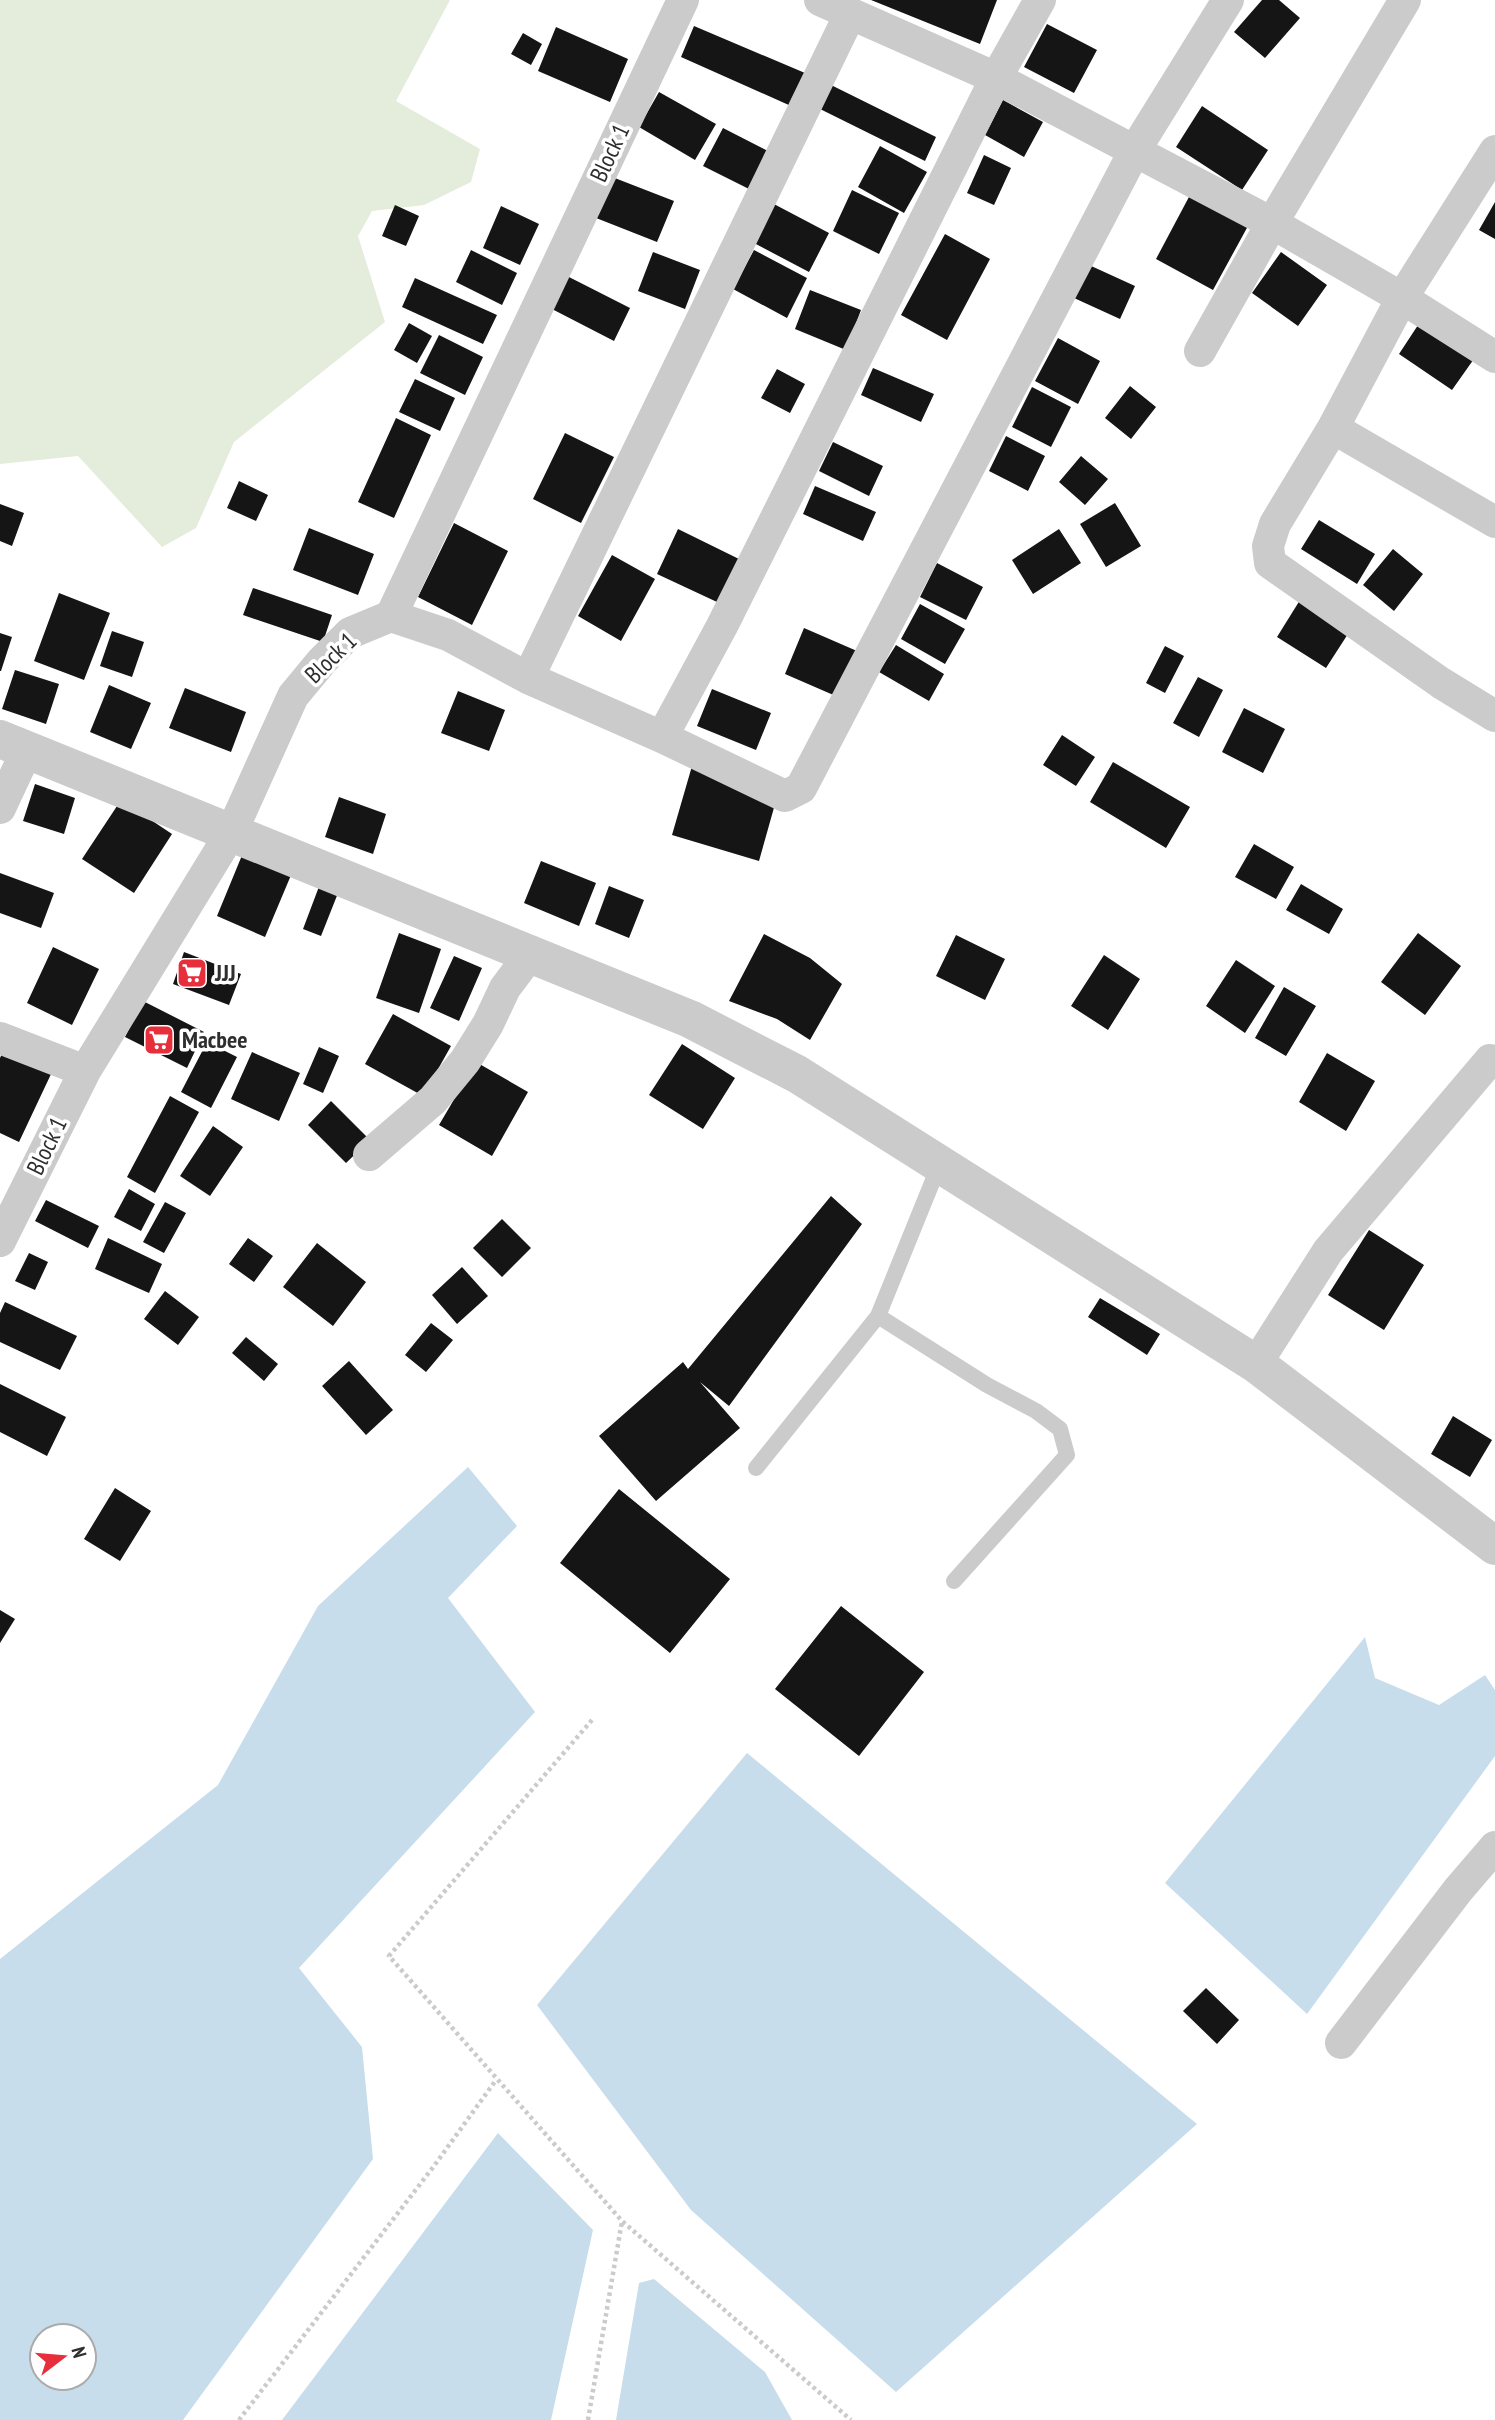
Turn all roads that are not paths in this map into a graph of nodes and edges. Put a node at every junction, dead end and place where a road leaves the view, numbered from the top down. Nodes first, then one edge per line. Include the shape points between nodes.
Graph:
1 (683, 0) edge
2 (820, 0) edge
3 (1040, 0) edge
4 (1228, 0) edge
5 (1405, 0) edge
6 (850, 14) junction
7 (996, 78) junction
8 (1135, 150) junction
9 (1493, 160) edge
10 (1272, 223) junction
11 (1402, 298) junction
12 (1200, 351) dead end
13 (1495, 357) edge
14 (1333, 428) junction
15 (1495, 523) edge
16 (391, 616) junction
17 (528, 678) junction
18 (1495, 716) edge
19 (662, 737) junction
20 (14, 744) edge
21 (0, 808) edge
22 (232, 831) junction
23 (532, 952) junction
24 (0, 1038) edge
25 (1490, 1060) dead end
26 (85, 1071) junction
27 (369, 1155) dead end
28 (940, 1163) junction
29 (0, 1241) edge
30 (878, 1316) junction
31 (1256, 1364) junction
32 (756, 1468) dead end
33 (1495, 1546) edge
34 (954, 1581) dead end
35 (1495, 1847) edge
36 (1341, 2043) dead end

1 - 16 street, Block 1
2 - 6 street
3 - 7 street
4 - 8 street
5 - 10 street
6 - 7 street
6 - 17 street
7 - 8 street
7 - 19 street
8 - 10 street
8 - 19 street via 801,789 785,796
9 - 11 street
10 - 11 street
10 - 12 street
11 - 13 street
11 - 14 street
14 - 15 street
14 - 18 street via 1275,524 1268,546 1270,563 1440,683
16 - 17 street via 448,635
16 - 22 street, Block 1 via 350,633 293,696
17 - 19 street
20 - 21 street
20 - 22 street
22 - 23 street
22 - 26 street, Block 1
23 - 27 street via 465,1060 433,1100
23 - 28 street via 690,1018 797,1074
24 - 26 street
25 - 31 street via 1328,1251
26 - 29 street, Block 1
28 - 30 lane
28 - 31 street
30 - 32 lane
30 - 34 lane via 1060,1429 1067,1455
31 - 33 street
35 - 36 street

